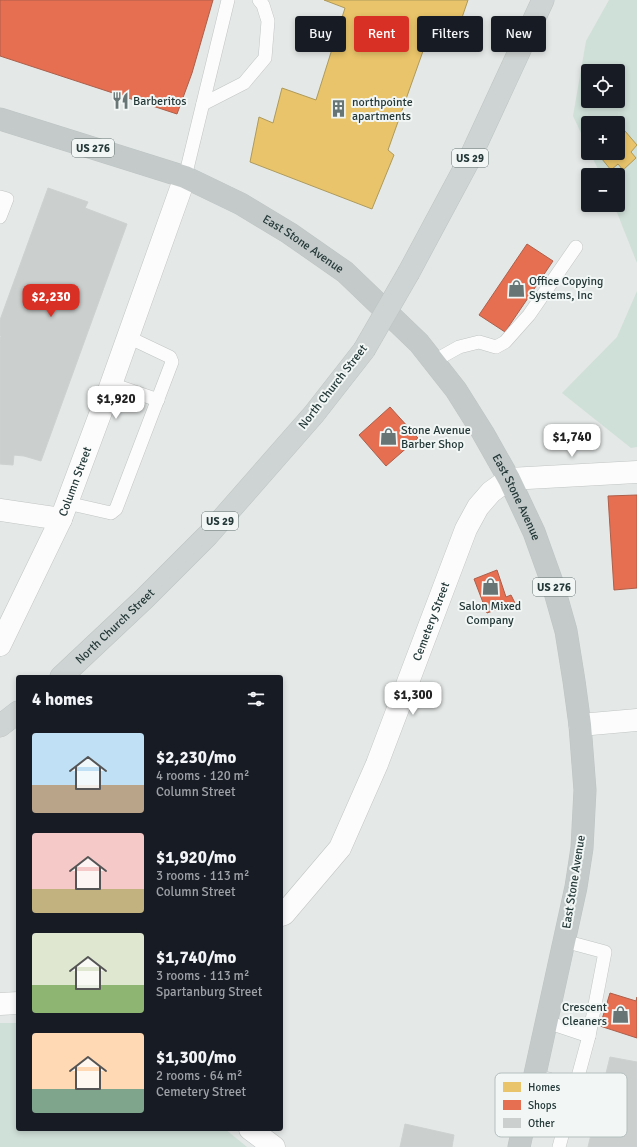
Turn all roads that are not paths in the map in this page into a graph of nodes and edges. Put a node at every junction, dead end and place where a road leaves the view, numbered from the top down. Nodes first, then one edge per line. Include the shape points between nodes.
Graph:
1 (228, 0) edge
2 (259, 0) edge
3 (530, 0) edge
4 (543, 0) edge
5 (528, 16) edge
6 (536, 16) edge
7 (519, 52) edge
8 (203, 104) junction
9 (0, 119) edge
10 (185, 177) junction
11 (0, 196) edge
12 (0, 217) edge
13 (576, 247) dead end
14 (128, 337) junction
15 (434, 361) junction
16 (111, 384) junction
17 (158, 400) junction
18 (637, 472) edge
19 (509, 479) junction
20 (0, 510) edge
21 (64, 511) junction
22 (0, 645) edge
23 (63, 675) edge
24 (16, 714) edge
25 (637, 720) edge
26 (580, 725) junction
27 (0, 726) edge
28 (283, 914) edge
29 (564, 941) junction
30 (16, 1003) edge
31 (0, 1004) edge
32 (547, 1022) junction
33 (589, 1036) junction
34 (535, 1073) edge
35 (580, 1073) edge
36 (253, 1131) edge
37 (521, 1137) edge
38 (562, 1137) edge
39 (274, 1147) edge
40 (519, 1147) edge
41 (559, 1147) edge

1 - 8 lane
2 - 8 lane via 268,21 265,58 244,83
3 - 5 main road, North Church Street / US 29
4 - 6 main road, North Church Street / US 29
7 - 23 main road, North Church Street / US 29, bridge via 469,160 364,350 314,414 208,535
8 - 10 lane
9 - 10 highway, East Stone Avenue / US 276
10 - 14 street, Column Street
10 - 15 highway, East Stone Avenue / US 276 via 241,204 345,272 419,343
11 - 12 lane via 7,199
13 - 15 lane via 528,315 505,342 496,347 479,342 459,347
14 - 16 street, Column Street
14 - 17 lane via 170,357 172,362
15 - 19 highway, East Stone Avenue / US 276 via 456,390
16 - 17 lane
16 - 21 street, Column Street
17 - 21 lane via 116,509 111,513
18 - 19 street
19 - 26 highway, East Stone Avenue / US 276 via 534,532 553,585 566,631
19 - 28 street, Cemetery Street via 491,492 478,507 466,529 377,764 340,848
20 - 21 street
21 - 22 street, Column Street
24 - 27 main road
25 - 26 street
26 - 29 highway, East Stone Avenue / US 276 via 585,790 582,848
29 - 32 highway, East Stone Avenue / US 276
29 - 33 lane via 605,952
30 - 31 street
32 - 33 lane
32 - 34 highway, East Stone Avenue / US 276
33 - 35 lane
36 - 39 street
37 - 40 highway, East Stone Avenue / US 276
38 - 41 lane

